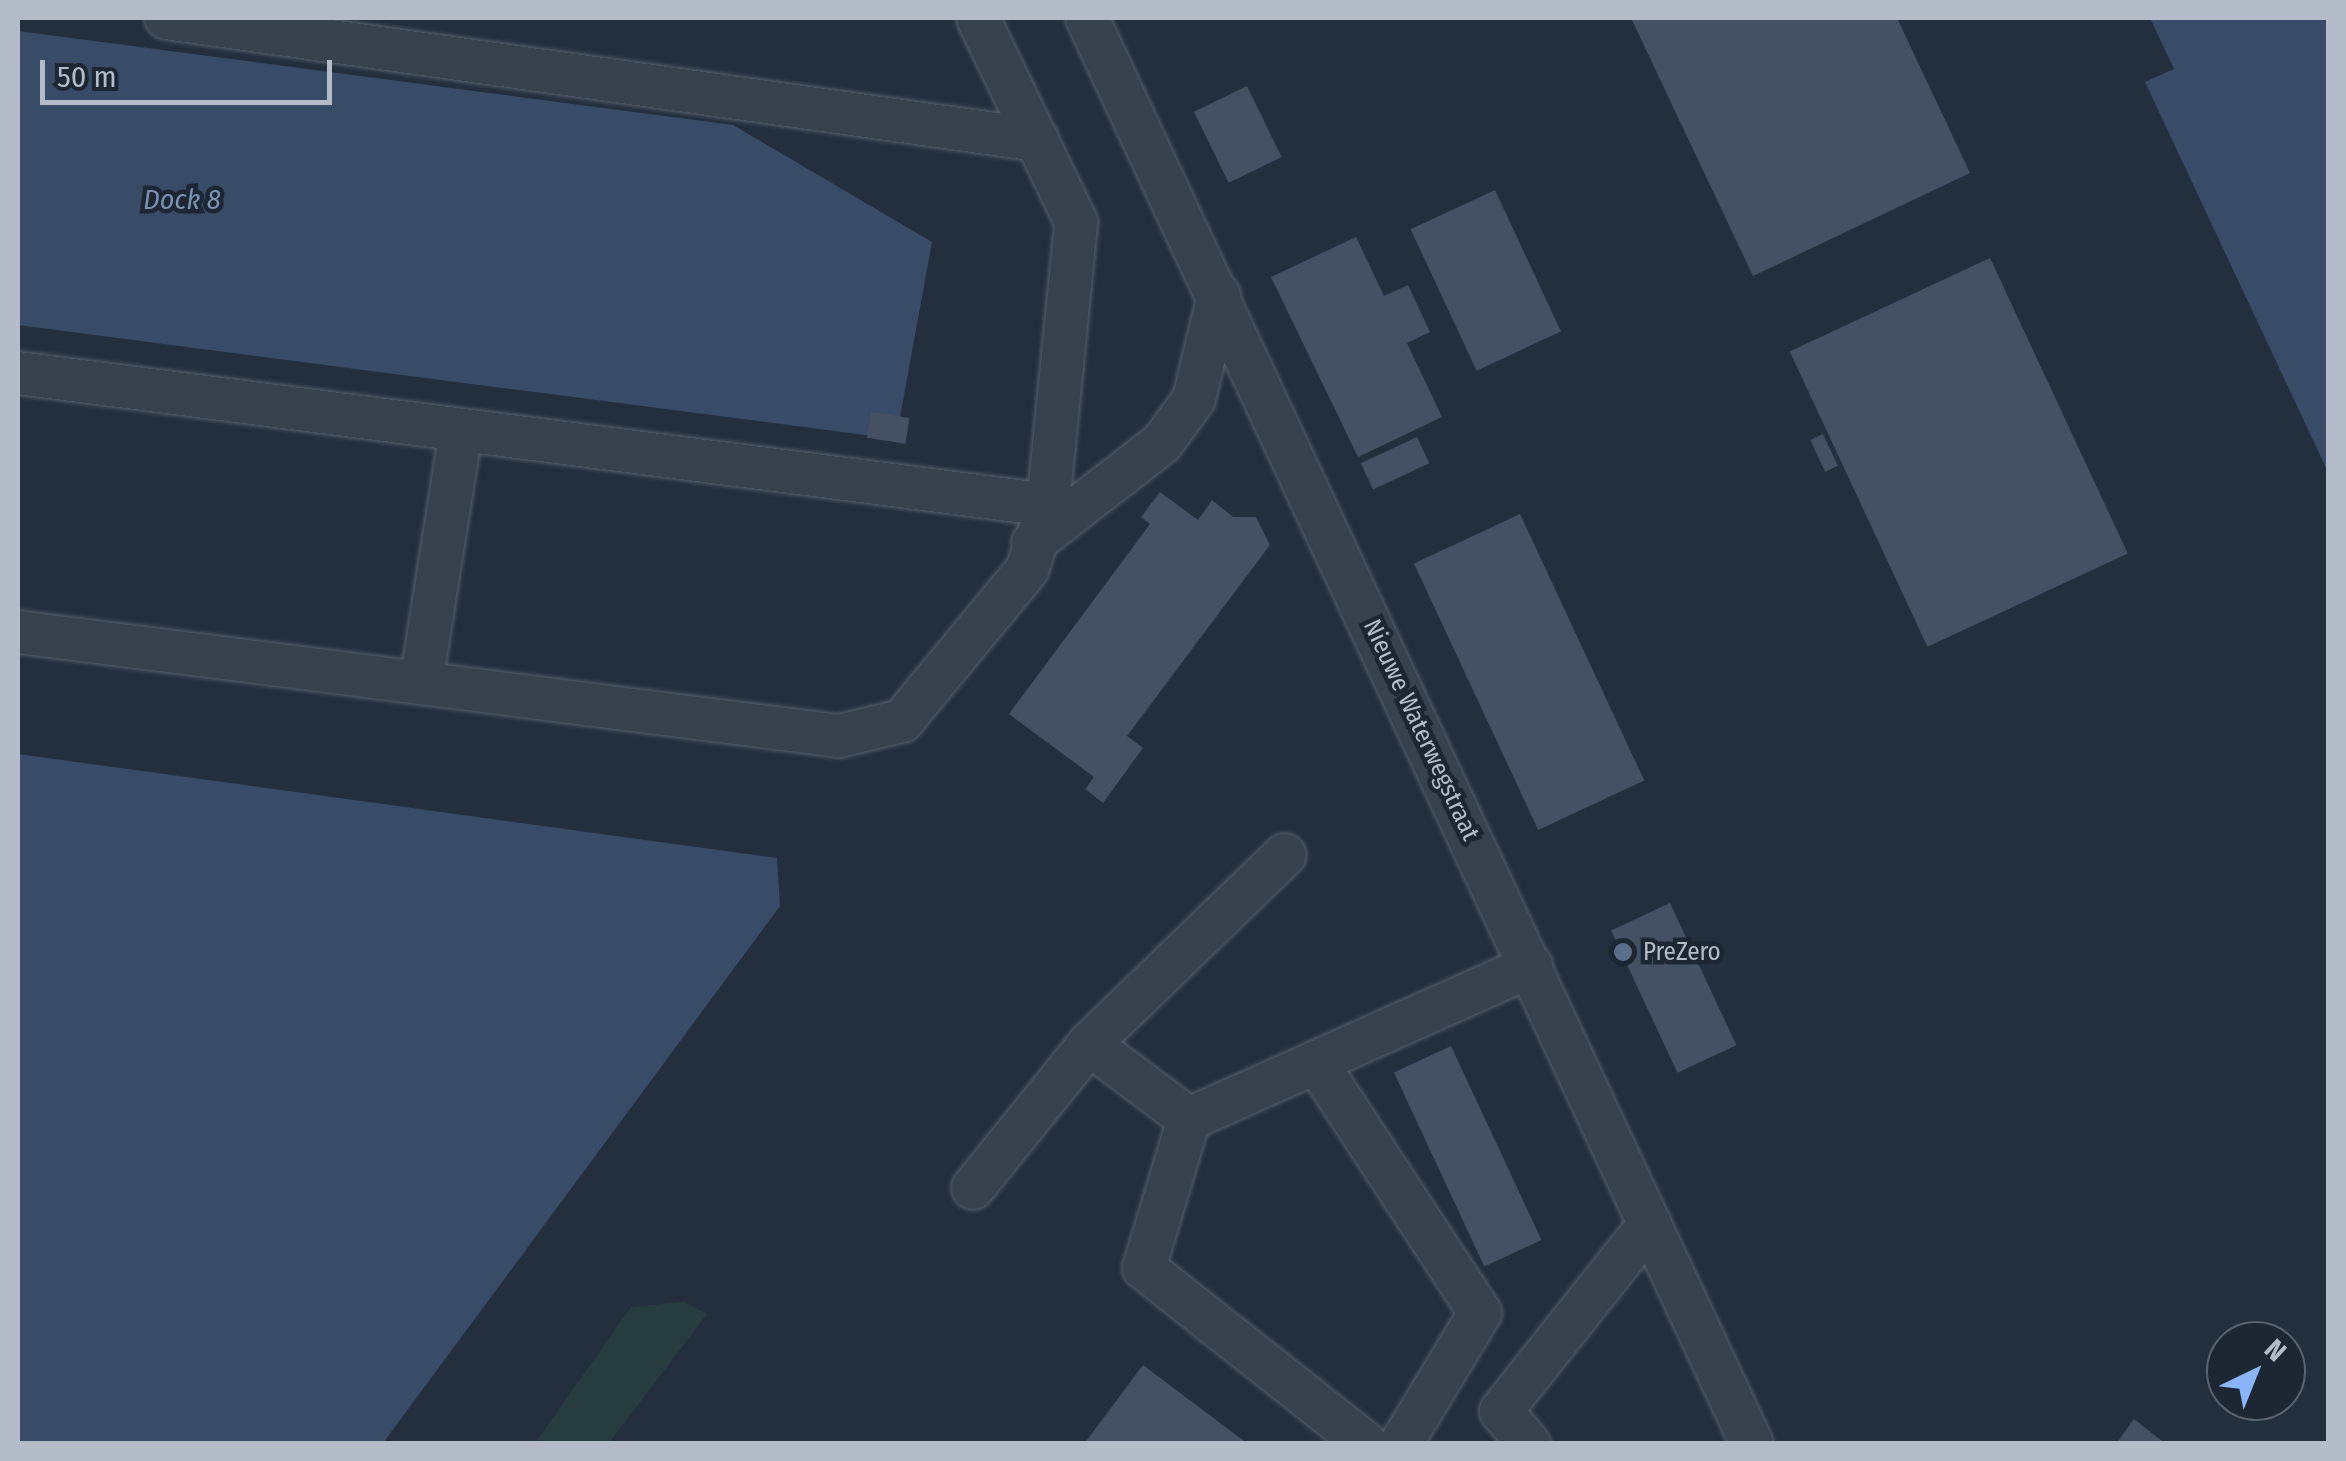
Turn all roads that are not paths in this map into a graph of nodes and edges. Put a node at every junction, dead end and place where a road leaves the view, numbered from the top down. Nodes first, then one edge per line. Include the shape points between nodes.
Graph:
1 (166, 18) edge
2 (978, 18) edge
3 (1088, 18) edge
4 (1037, 140) junction
5 (1219, 295) junction
6 (18, 372) edge
7 (461, 430) junction
8 (1048, 505) junction
9 (1030, 546) junction
10 (18, 632) edge
11 (420, 683) junction
12 (1285, 855) dead end
13 (1531, 966) junction
14 (1089, 1044) junction
15 (1316, 1062) junction
16 (1188, 1120) junction
17 (973, 1188) dead end
18 (1650, 1224) junction
19 (1366, 1444) edge
20 (1401, 1444) edge
21 (1529, 1444) edge
22 (1752, 1444) edge

1 - 4 street
2 - 4 street
3 - 5 street, Nieuwe Waterwegstraat
4 - 8 street via 1076,222
5 - 9 street via 1194,399 1162,443
5 - 13 street, Nieuwe Waterwegstraat
6 - 7 street
7 - 8 street
7 - 11 street
8 - 9 street
9 - 11 street via 1027,570 902,721 838,736
10 - 11 street
12 - 14 street
13 - 15 street
13 - 18 street, Nieuwe Waterwegstraat
14 - 16 street
14 - 17 street
15 - 16 street
15 - 20 street via 1480,1313
16 - 19 street via 1144,1268
18 - 21 street via 1500,1411
18 - 22 street, Nieuwe Waterwegstraat

